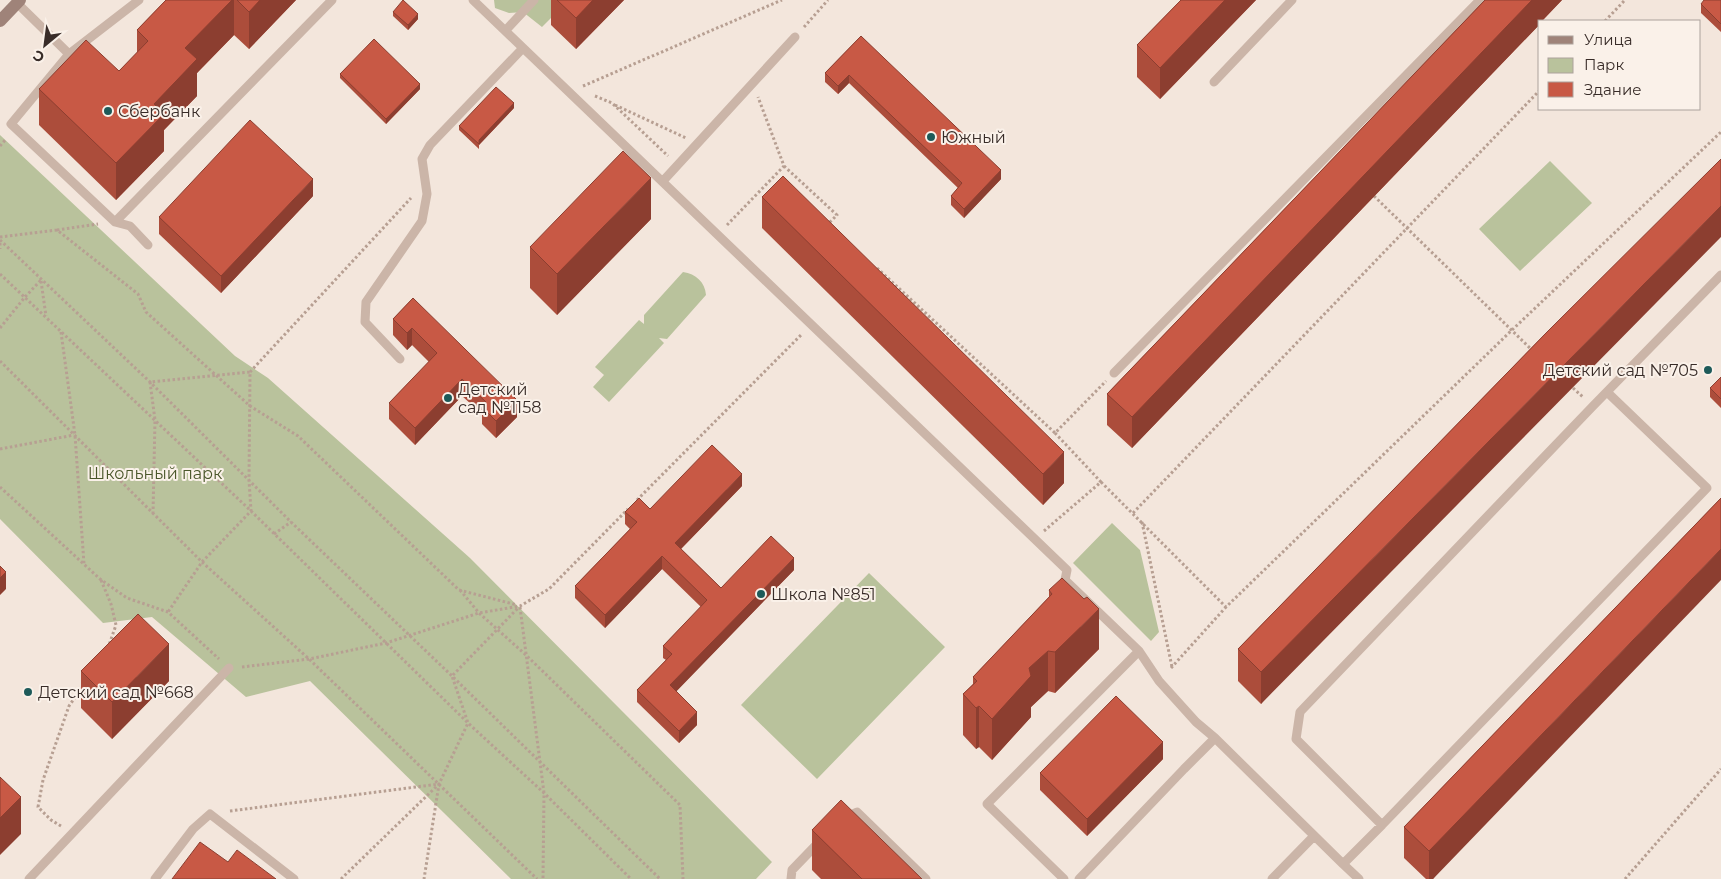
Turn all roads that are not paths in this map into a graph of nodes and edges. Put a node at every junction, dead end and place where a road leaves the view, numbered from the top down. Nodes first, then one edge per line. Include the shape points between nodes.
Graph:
1 (138, 0) edge
2 (332, 0) edge
3 (473, 0) edge
4 (534, 0) edge
5 (1292, 0) edge
6 (1480, 0) edge
7 (19, 2) edge
8 (0, 21) edge
9 (506, 30) junction
10 (795, 37) road end
11 (524, 48) junction
12 (69, 54) junction
13 (1214, 82) dead end
14 (663, 181) junction
15 (116, 222) junction
16 (148, 245) dead end
17 (1721, 276) edge
18 (400, 359) dead end
19 (1114, 373) road end
20 (1607, 392) junction
21 (1139, 651) junction
22 (229, 668) road end
23 (1216, 738) junction
24 (838, 821) edge
25 (1382, 825) junction
26 (825, 835) edge
27 (1314, 836) junction
28 (1344, 864) junction
29 (28, 879) edge
30 (155, 879) edge
31 (294, 879) edge
32 (791, 879) edge
33 (926, 879) edge
34 (1064, 879) edge
35 (1079, 879) edge
36 (1272, 879) edge
37 (1359, 879) edge

1 - 12 lane
2 - 15 lane
3 - 9 lane
4 - 9 lane
5 - 13 lane
6 - 19 lane
7 - 8 street
7 - 12 lane
9 - 11 lane
10 - 14 lane
11 - 14 lane
11 - 18 lane via 430,145 422,159 427,194 422,221 366,302 366,322
12 - 15 lane via 11,124
14 - 21 lane via 1067,570 1065,580
15 - 16 lane via 130,226
17 - 20 lane
20 - 25 lane via 1300,712 1296,738
20 - 25 lane via 1707,488
21 - 23 lane via 1159,681 1196,722
21 - 34 lane via 987,804
22 - 29 lane
23 - 27 lane
23 - 35 lane
24 - 33 lane via 857,812
25 - 28 lane
26 - 32 lane via 792,870
27 - 28 lane
27 - 36 lane
28 - 37 lane
30 - 31 lane via 193,829 210,814

